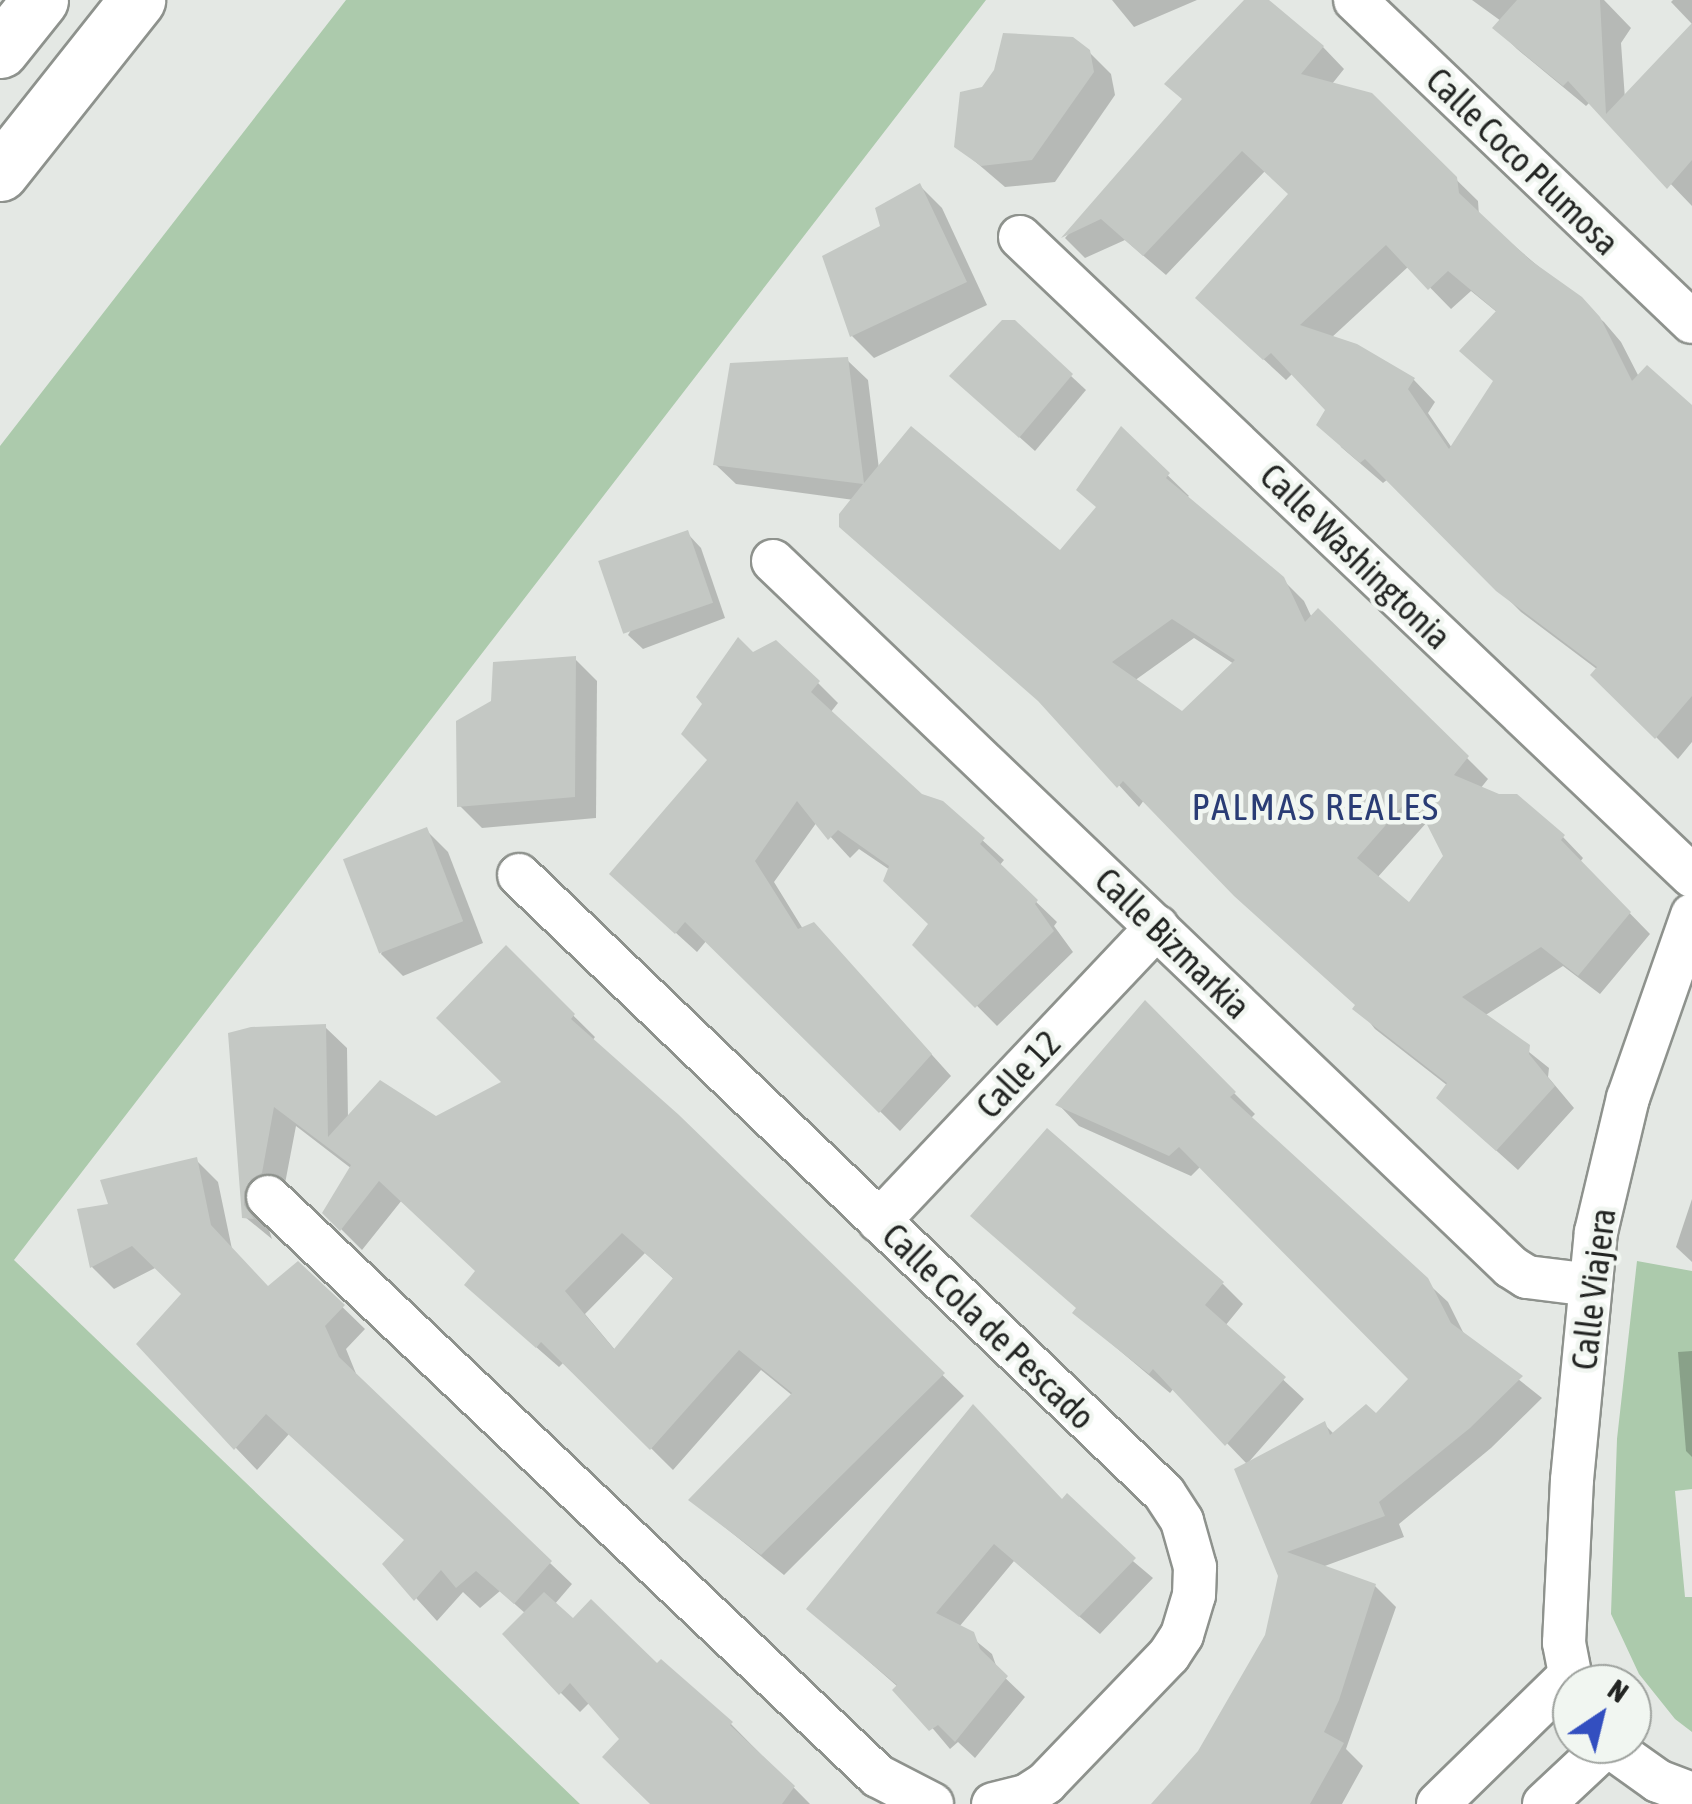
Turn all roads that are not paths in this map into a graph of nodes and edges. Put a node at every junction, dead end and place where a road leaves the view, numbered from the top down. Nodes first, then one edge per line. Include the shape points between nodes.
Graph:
1 (40, 0) edge
2 (137, 0) edge
3 (1355, 0) edge
4 (0, 50) edge
5 (0, 173) edge
6 (1020, 237) dead end
7 (1692, 322) edge
8 (774, 561) dead end
9 (519, 875) dead end
10 (1692, 876) edge
11 (1692, 915) edge
12 (1157, 927) junction
13 (268, 1196) dead end
14 (878, 1220) junction
15 (1591, 1285) junction
16 (1568, 1664) edge
17 (1552, 1698) edge
18 (1586, 1764) edge
19 (1633, 1764) edge
20 (1692, 1794) edge
21 (932, 1804) edge
22 (994, 1804) edge
23 (1438, 1804) edge
24 (1544, 1804) edge

1 - 4 main road
2 - 5 main road
3 - 7 street, Calle Coco Plumosa
6 - 10 street, Calle Washingtonia
8 - 12 street, Calle Bizmarkia
9 - 14 street, Calle Cola de Pescado
11 - 15 street, Calle Viajera via 1628,1098 1596,1232
12 - 14 street, Calle 12
12 - 15 street, Calle Bizmarkia via 1511,1267 1527,1278
13 - 21 street via 878,1776
14 - 22 street, Calle Cola de Pescado via 1164,1494 1190,1541 1194,1596 1169,1655 1046,1784
15 - 16 street, Calle Viajera via 1572,1480
17 - 23 street
18 - 24 street
19 - 20 street

